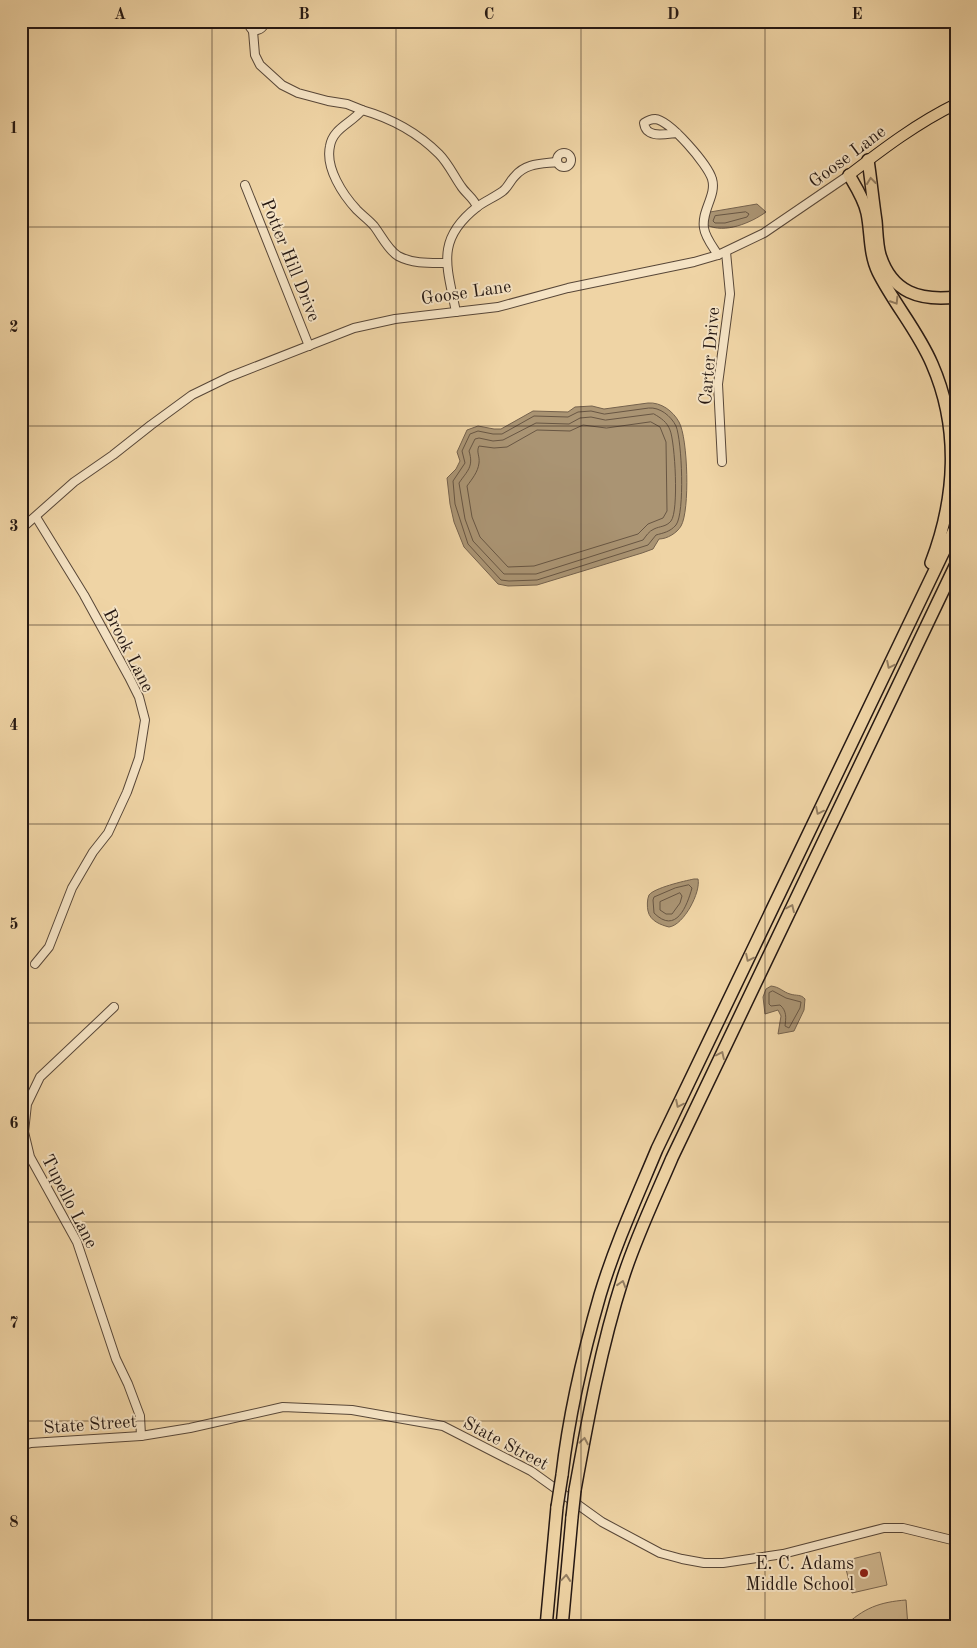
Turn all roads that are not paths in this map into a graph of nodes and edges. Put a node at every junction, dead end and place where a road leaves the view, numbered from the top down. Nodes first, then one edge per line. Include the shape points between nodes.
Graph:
1 (248, 21) edge
2 (265, 21) edge
3 (253, 31) junction
4 (956, 104) edge
5 (362, 110) junction
6 (677, 133) dead end
7 (868, 160) junction
8 (557, 162) dead end
9 (849, 175) junction
10 (245, 185) dead end
11 (477, 207) junction
12 (722, 254) junction
13 (447, 263) junction
14 (956, 297) edge
15 (456, 312) junction
16 (309, 346) junction
17 (722, 462) dead end
18 (36, 517) junction
19 (956, 526) edge
20 (21, 529) edge
21 (956, 564) edge
22 (900, 644) junction
23 (35, 964) dead end
24 (114, 1007) dead end
25 (141, 1436) junction
26 (21, 1446) edge
27 (956, 1541) edge
28 (545, 1627) edge
29 (563, 1627) edge

1 - 3 street
2 - 3 street via 263,28
3 - 5 street via 255,55 260,65 282,86 298,94
4 - 7 main road, Goose Lane via 900,136
5 - 11 street via 398,124 440,155
5 - 13 street via 332,137 330,145 328,155 332,170 344,195 396,255 412,261
6 - 12 street via 712,179 704,229
7 - 9 main road, Goose Lane
14 -> 7 highway via 916,296 900,287 887,272 880,254
8 - 11 street via 527,166 506,190
9 - 12 street, Goose Lane via 764,233
9 -> 22 highway via 860,192 866,212 877,270 932,363 949,423 952,455 947,513 935,554
10 - 16 street, Potter Hill Drive
11 - 13 street via 457,226 449,241
12 - 15 street, Goose Lane via 498,307
12 - 17 street, Carter Drive via 730,294 718,384
13 - 15 street
15 - 16 street, Goose Lane via 395,319 354,328
16 - 18 street, Goose Lane via 192,395 74,482
18 - 20 street, Goose Lane
18 - 23 street, Brook Lane via 125,669 139,697 145,720 139,758 127,792 108,834 72,888 48,947
19 - 22 highway
29 -> 21 highway, bridge via 572,1518 588,1413 624,1277 688,1124
22 -> 28 highway, bridge via 657,1149 600,1294 566,1438
24 - 25 street, Tupello Lane via 42,1074 27,1104 24,1132 30,1157 78,1242 116,1359 140,1416
25 - 26 street, State Street
25 - 27 street, State Street via 283,1407 352,1410 442,1426 531,1471 602,1522 660,1553 704,1563 783,1554 884,1528 903,1528

